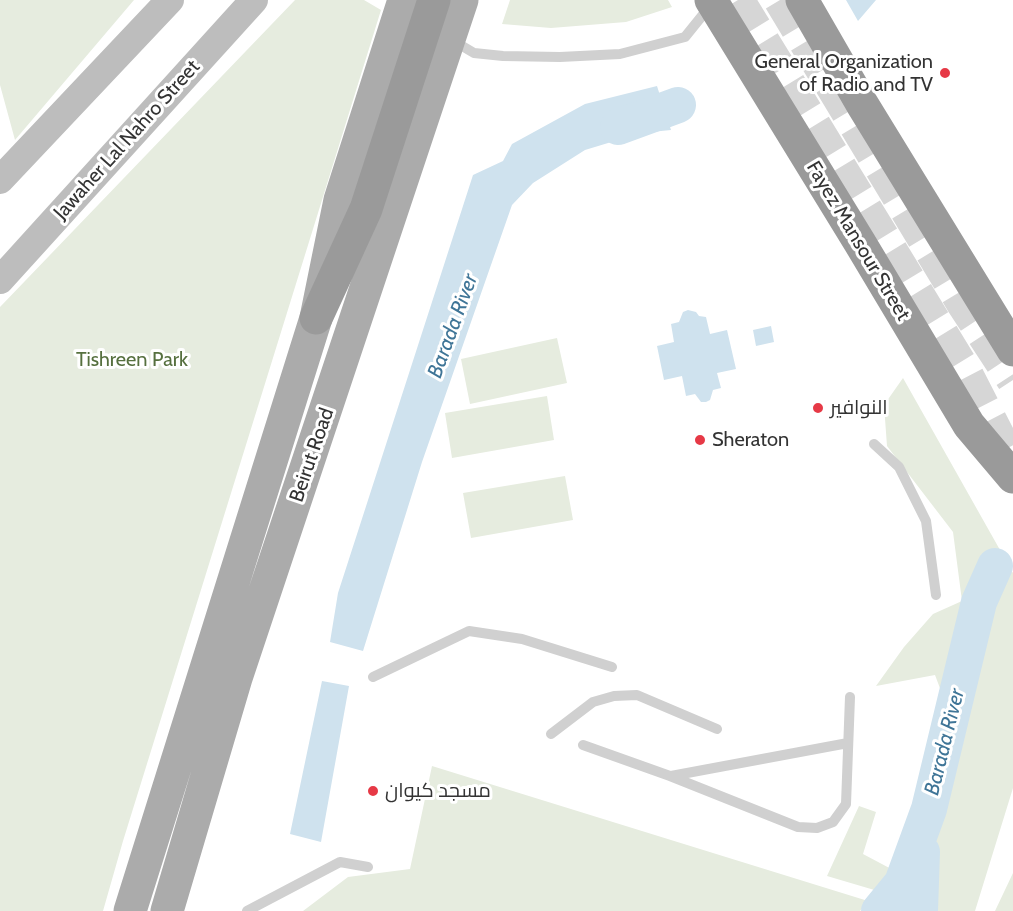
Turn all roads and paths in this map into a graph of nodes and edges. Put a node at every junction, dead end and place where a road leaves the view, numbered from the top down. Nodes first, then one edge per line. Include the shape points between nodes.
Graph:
1 (170, 0) edge
2 (254, 0) edge
3 (404, 0) edge
4 (434, 0) edge
5 (462, 0) edge
6 (802, 0) edge
7 (712, 2) edge
8 (449, 39) junction
9 (0, 180) edge
10 (0, 280) edge
11 (316, 318) junction
12 (1013, 350) edge
13 (874, 444) dead end
14 (1013, 477) edge
15 (936, 595) dead end
16 (612, 667) dead end
17 (373, 677) dead end
18 (850, 697) dead end
19 (717, 729) dead end
20 (551, 734) dead end
21 (848, 743) junction
22 (583, 745) dead end
23 (670, 776) junction
24 (368, 867) dead end
25 (130, 911) edge
26 (167, 911) edge
27 (247, 911) edge

1 - 9 main road
2 - 10 main road, Jawaher Lal Nahro Street
3 - 11 main road, Beirut Road via 340,200
4 - 11 highway via 366,209
5 - 8 main road, Beirut Road
6 - 12 highway
7 - 8 lane via 685,37 620,54 503,56 474,53
7 - 14 highway, Fayez Mansour Street via 969,424
8 - 26 main road, Beirut Road via 236,678
11 - 25 main road, Beirut Road
13 - 15 lane via 899,467 926,521
16 - 17 lane via 522,639 469,631
18 - 21 lane
19 - 20 lane via 637,695 593,702
21 - 23 lane
21 - 23 lane via 846,804 833,822 817,828 798,827
22 - 23 lane
24 - 27 lane via 340,862

